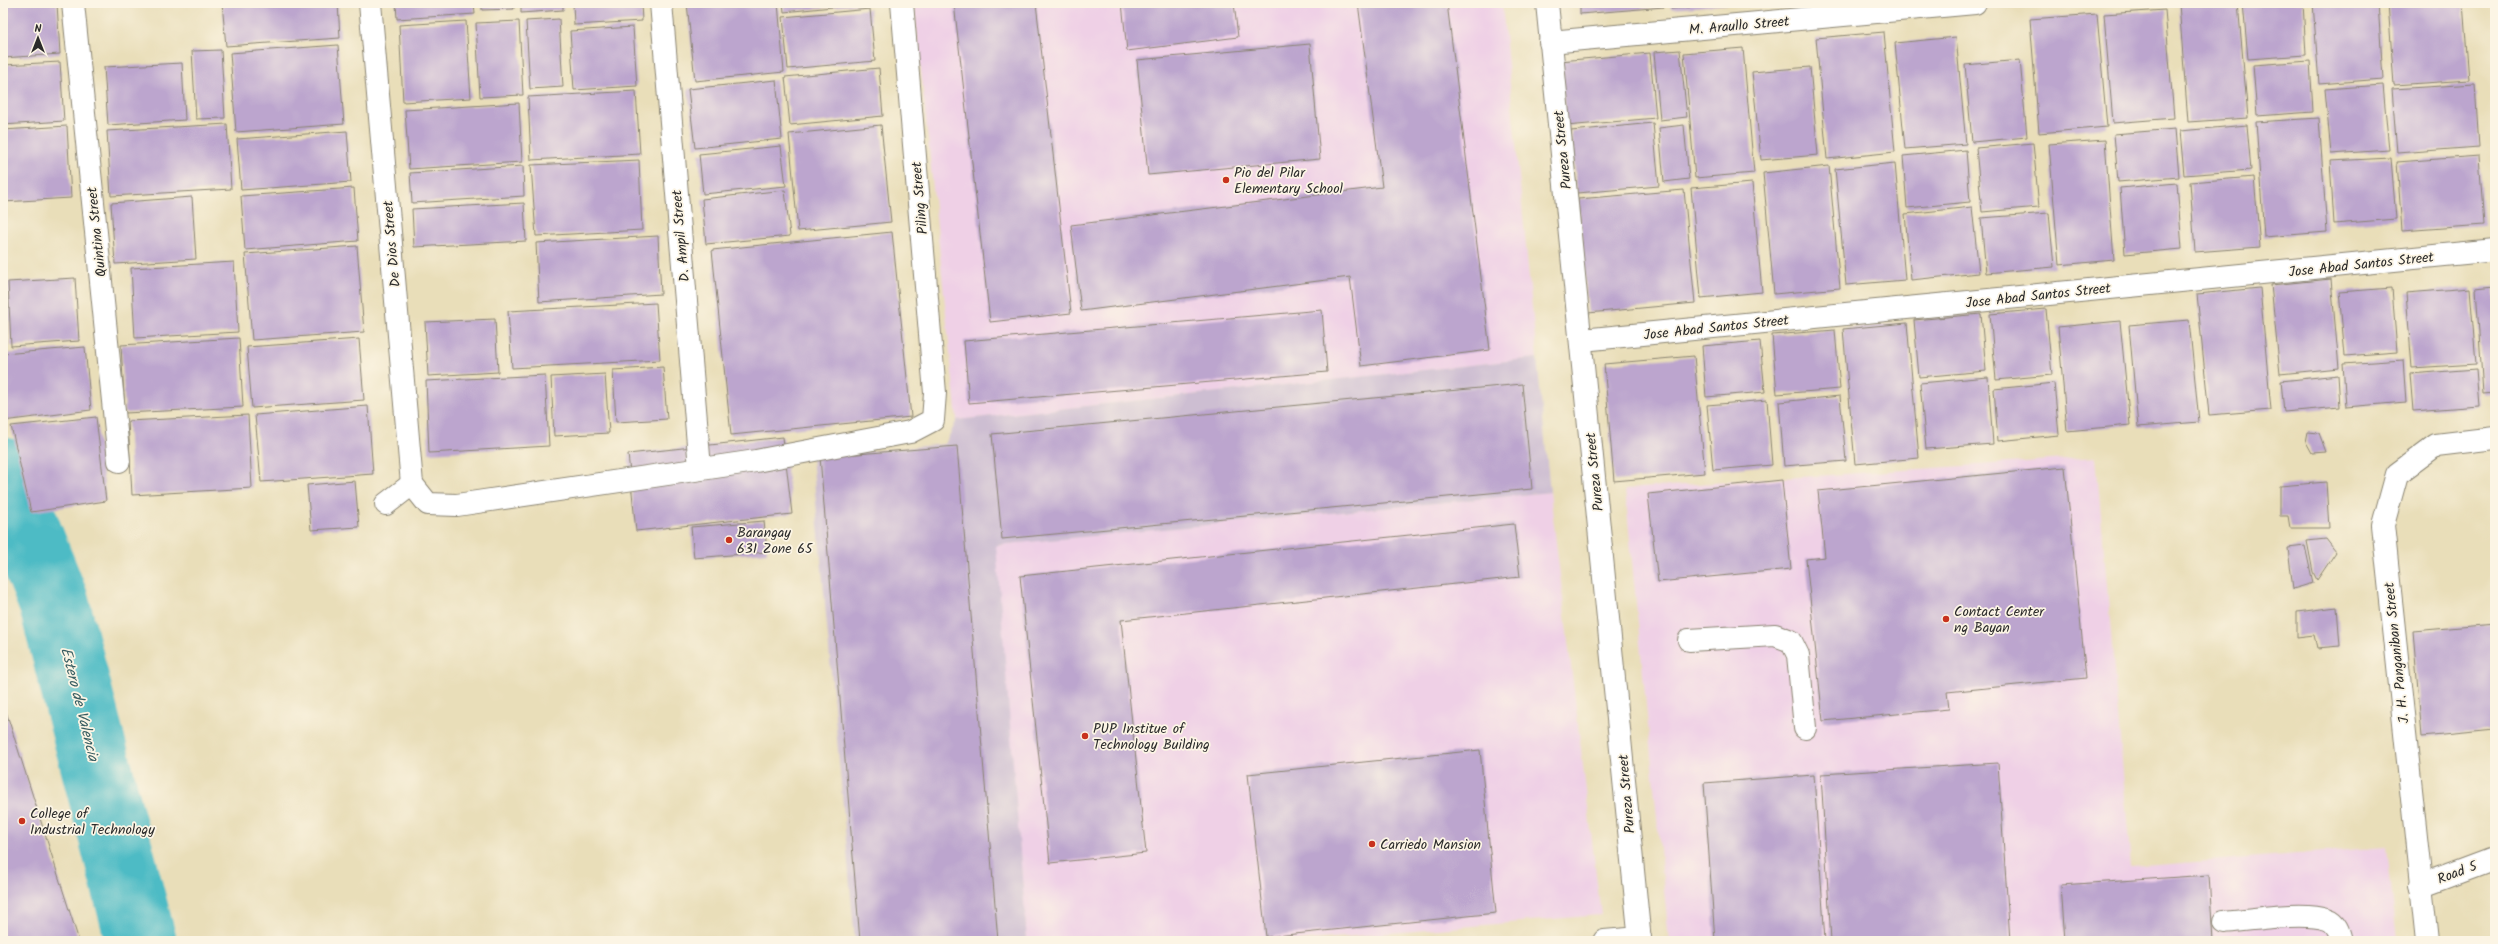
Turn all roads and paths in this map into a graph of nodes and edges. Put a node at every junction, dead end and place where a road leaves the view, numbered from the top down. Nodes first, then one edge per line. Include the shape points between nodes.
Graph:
1 (73, 3) edge
2 (370, 3) edge
3 (661, 3) edge
4 (902, 3) edge
5 (1547, 3) edge
6 (1975, 3) edge
7 (1550, 42) junction
8 (2495, 250) edge
9 (1582, 340) junction
10 (2495, 438) edge
11 (119, 461) dead end
12 (700, 468) junction
13 (412, 484) junction
14 (386, 504) dead end
15 (1689, 640) dead end
16 (1805, 728) dead end
17 (2495, 858) edge
18 (2420, 886) junction
19 (2224, 922) dead end
20 (1640, 939) edge
21 (1604, 941) edge
22 (2342, 941) edge
23 (2427, 941) edge

1 - 11 street, Quintina Street
2 - 13 street, De Dios Street
3 - 12 street, D. Ampil Street
4 - 12 street, Piling Street via 936,393 933,420 910,432
5 - 7 street, Pureza Street
6 - 7 street, M. Araullo Street
7 - 9 street, Pureza Street
8 - 9 street, Jose Abad Santos Street
9 - 20 street, Pureza Street
10 - 18 street, J. H. Panganiban Street via 2436,445 2397,474 2383,525
12 - 13 street via 457,505 428,504
13 - 14 street
15 - 16 street via 1775,635 1791,641 1798,655
17 - 18 street, Road 5
18 - 23 street, J. H. Panganiban Street
19 - 22 street via 2305,917 2328,919 2339,929
20 - 21 street

